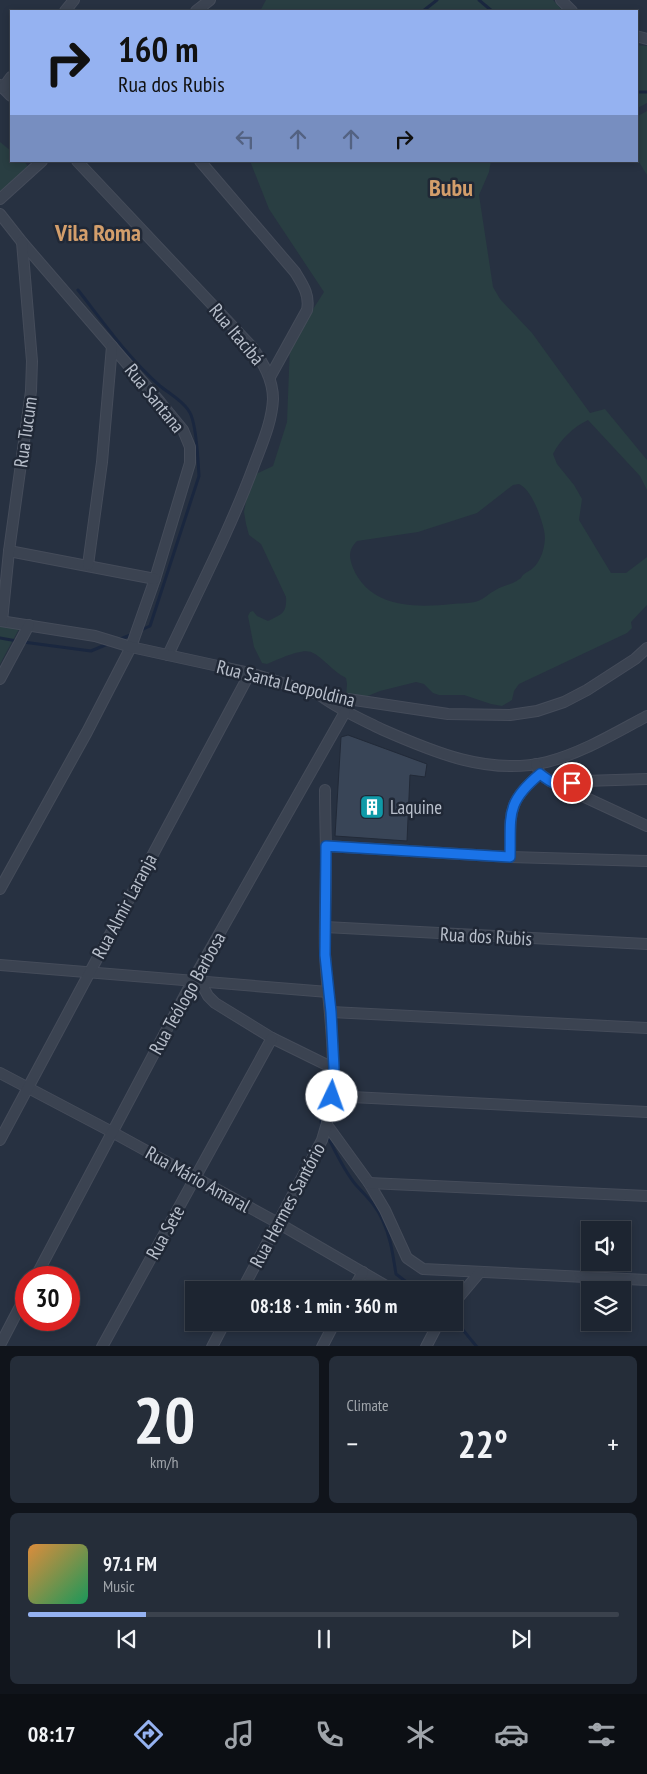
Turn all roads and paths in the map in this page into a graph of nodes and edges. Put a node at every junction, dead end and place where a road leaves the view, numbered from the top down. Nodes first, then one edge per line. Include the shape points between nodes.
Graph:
1 (74, 0) edge
2 (210, 0) edge
3 (561, 0) edge
4 (66, 10) edge
5 (197, 10) edge
6 (571, 10) edge
7 (41, 162) edge
8 (78, 162) edge
9 (201, 162) edge
10 (0, 199) edge
11 (0, 214) edge
12 (22, 242) junction
13 (112, 346) junction
14 (270, 378) junction
15 (9, 551) junction
16 (88, 565) junction
17 (156, 579) junction
18 (1, 621) edge
19 (29, 625) junction
20 (131, 646) junction
21 (647, 648) edge
22 (168, 655) junction
23 (250, 673) junction
24 (0, 679) edge
25 (320, 695) junction
26 (345, 712) junction
27 (647, 716) edge
28 (536, 764) junction
29 (540, 774) junction
30 (647, 779) edge
31 (559, 786) junction
32 (325, 790) dead end
33 (647, 826) edge
34 (326, 846) junction
35 (510, 857) junction
36 (647, 861) edge
37 (0, 889) edge
38 (325, 927) junction
39 (647, 944) edge
40 (0, 965) edge
41 (88, 972) junction
42 (197, 981) junction
43 (328, 992) junction
44 (331, 1012) junction
45 (647, 1028) edge
46 (272, 1038) junction
47 (334, 1068) junction
48 (0, 1073) edge
49 (28, 1087) junction
50 (332, 1096) junction
51 (647, 1112) edge
52 (327, 1125) junction
53 (112, 1132) junction
54 (0, 1140) edge
55 (194, 1178) junction
56 (369, 1183) junction
57 (647, 1196) edge
58 (278, 1223) junction
59 (41, 1266) edge
60 (363, 1272) junction
61 (480, 1272) junction
62 (647, 1280) edge
63 (247, 1281) edge
64 (358, 1281) edge
65 (378, 1281) edge
66 (463, 1292) edge
67 (15, 1316) edge
68 (220, 1331) edge
69 (330, 1331) edge
70 (434, 1331) edge
71 (0, 1345) edge
72 (102, 1346) edge
73 (212, 1346) edge
74 (322, 1346) edge
75 (426, 1346) edge

1 - 4 street
2 - 5 street
3 - 6 street
7 - 10 street
8 - 14 street, Rua Itacibá via 252,347
9 - 14 street via 295,272 306,290 307,310
11 - 12 street, Rua Santana
12 - 13 street, Rua Santana
12 - 15 street, Rua Tucum via 32,362 31,391
13 - 16 street via 102,462
13 - 17 street, Rua Santana via 177,423 188,438 190,447 190,463
14 - 22 street, Rua Itacibá via 273,398 263,442 237,509
15 - 16 street
15 - 18 street, Rua Tucum
16 - 17 street
17 - 20 street, Rua Santana
18 - 19 street, Rua Santa Leopoldina
19 - 20 street, Rua Santa Leopoldina via 95,636
19 - 24 street
20 - 22 street, Rua Santa Leopoldina
20 - 37 street, Rua Santana
21 - 25 street, Rua Santa Leopoldina via 635,659 564,702 510,715 448,714
22 - 23 street, Rua Santa Leopoldina
23 - 25 street, Rua Santa Leopoldina
23 - 41 street, Rua Almir Laranja
25 - 26 street
26 - 28 street via 420,746 471,763 503,766
26 - 42 street, Rua Teólogo Barbosa
27 - 28 street via 565,756
28 - 29 street
29 - 31 street
29 - 35 street via 522,790 511,812
30 - 31 street via 593,780
31 - 33 street
32 - 34 street, Rua Hermes Santório
34 - 35 street
34 - 38 street, Rua Hermes Santório
35 - 36 street
38 - 39 street, Rua dos Rubis
38 - 43 street, Rua Hermes Santório
40 - 41 street
41 - 42 street
41 - 49 street, Rua Almir Laranja
42 - 43 street
42 - 46 street via 215,1004
42 - 53 street, Rua Teólogo Barbosa
43 - 44 street, Rua Hermes Santório
44 - 45 street
44 - 47 street, Rua Hermes Santório
46 - 47 street
46 - 55 street, Rua Sete
47 - 50 street, Rua Hermes Santório
48 - 49 street, Rua Mário Amaral
49 - 53 street, Rua Mário Amaral
49 - 54 street, Rua Almir Laranja
50 - 51 street
50 - 52 street, Rua Hermes Santório
52 - 56 street
52 - 58 street, Rua Hermes Santório
53 - 55 street, Rua Mário Amaral
53 - 59 street, Rua Teólogo Barbosa
55 - 58 street, Rua Mário Amaral
55 - 72 street, Rua Sete
56 - 57 street
56 - 61 street via 407,1258 423,1269
58 - 60 street, Rua Mário Amaral
58 - 63 street, Rua Hermes Santório
60 - 64 street
60 - 65 street, Rua Mário Amaral
61 - 62 street
61 - 66 street
67 - 71 street
68 - 73 street
69 - 74 street
70 - 75 street

